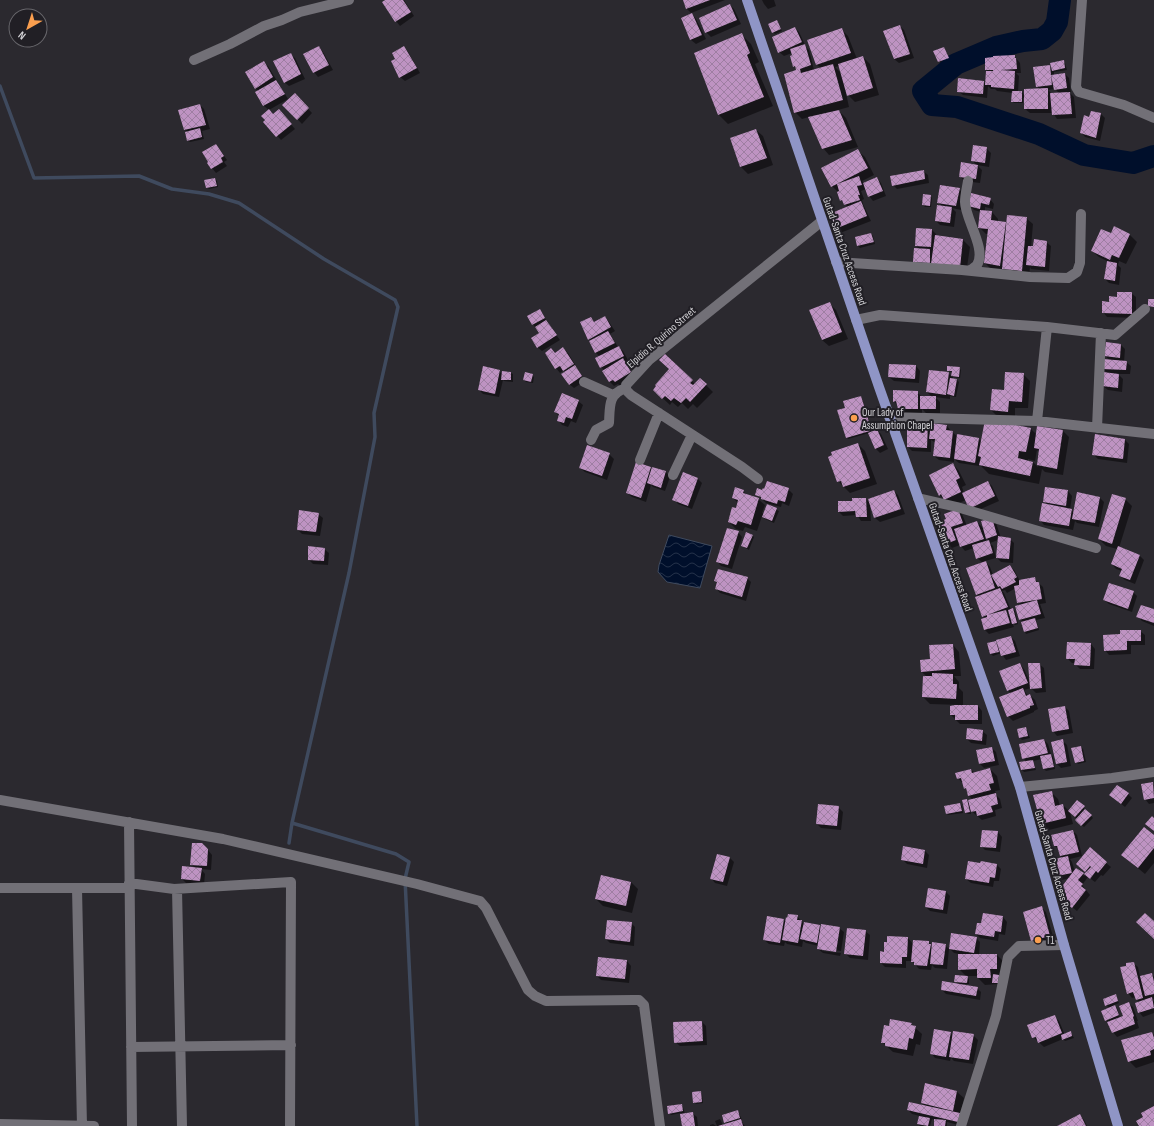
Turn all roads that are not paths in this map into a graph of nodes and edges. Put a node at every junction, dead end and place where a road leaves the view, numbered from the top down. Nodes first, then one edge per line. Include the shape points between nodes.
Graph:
1 (349, 0) edge
2 (747, 0) edge
3 (1082, 0) edge
4 (194, 60) dead end
5 (1154, 118) edge
6 (968, 181) dead end
7 (1081, 214) dead end
8 (822, 221) junction
9 (836, 262) junction
10 (970, 271) junction
11 (1145, 309) dead end
12 (856, 320) junction
13 (1047, 327) junction
14 (1101, 333) junction
15 (584, 382) dead end
16 (626, 388) junction
17 (613, 395) junction
18 (660, 413) junction
19 (889, 417) junction
20 (1037, 420) junction
21 (1097, 428) junction
22 (1154, 434) edge
23 (692, 435) junction
24 (591, 440) dead end
25 (640, 460) dead end
26 (674, 475) dead end
27 (758, 479) dead end
28 (918, 498) junction
29 (1096, 548) dead end
30 (1154, 772) edge
31 (1020, 787) junction
32 (0, 800) edge
33 (129, 822) junction
34 (129, 886) junction
35 (0, 888) edge
36 (77, 888) junction
37 (177, 889) junction
38 (1064, 945) junction
39 (291, 1045) junction
40 (180, 1046) junction
41 (131, 1047) junction
42 (0, 1124) edge
43 (82, 1126) edge
44 (94, 1126) edge
45 (132, 1126) edge
46 (182, 1126) edge
47 (290, 1126) edge
48 (660, 1126) edge
49 (961, 1126) edge
50 (1118, 1126) edge

1 - 4 street via 300,12 264,26
2 - 8 main road, Gutad-Santa Cruz Access Road
3 - 5 street via 1076,87 1079,92 1124,105
6 - 10 street via 964,202 978,241 979,256 978,264
7 - 10 street via 1080,262 1077,272 1068,278
8 - 9 main road, Gutad-Santa Cruz Access Road
8 - 16 street, Elpidio R. Quirino Street via 649,360 627,382
9 - 10 street
9 - 12 main road, Gutad-Santa Cruz Access Road
11 - 14 street via 1116,335
12 - 13 street via 880,315
12 - 19 main road, Gutad-Santa Cruz Access Road
13 - 14 street
13 - 20 street
14 - 21 street
15 - 17 street
16 - 17 street
16 - 18 street via 631,395
17 - 24 street via 609,423 596,430
18 - 23 street
18 - 25 street
19 - 20 street
19 - 28 main road, Gutad-Santa Cruz Access Road
20 - 21 street
21 - 22 street
23 - 26 street
23 - 27 street
28 - 29 street
28 - 31 main road, Gutad-Santa Cruz Access Road
30 - 31 street
31 - 38 main road, Gutad-Santa Cruz Access Road
32 - 33 street
33 - 34 street
33 - 48 street via 223,839 480,901 528,990 535,996 546,1000 639,1000 644,1005
34 - 36 street
34 - 37 street
34 - 41 street
35 - 36 street
36 - 43 street
37 - 39 street via 291,882
37 - 40 street
38 - 49 street via 1019,946 1008,957 996,1016
38 - 50 main road, Gutad-Santa Cruz Access Road
39 - 40 street
39 - 47 street
40 - 41 street
40 - 46 street
41 - 45 street
42 - 43 street
43 - 44 street

